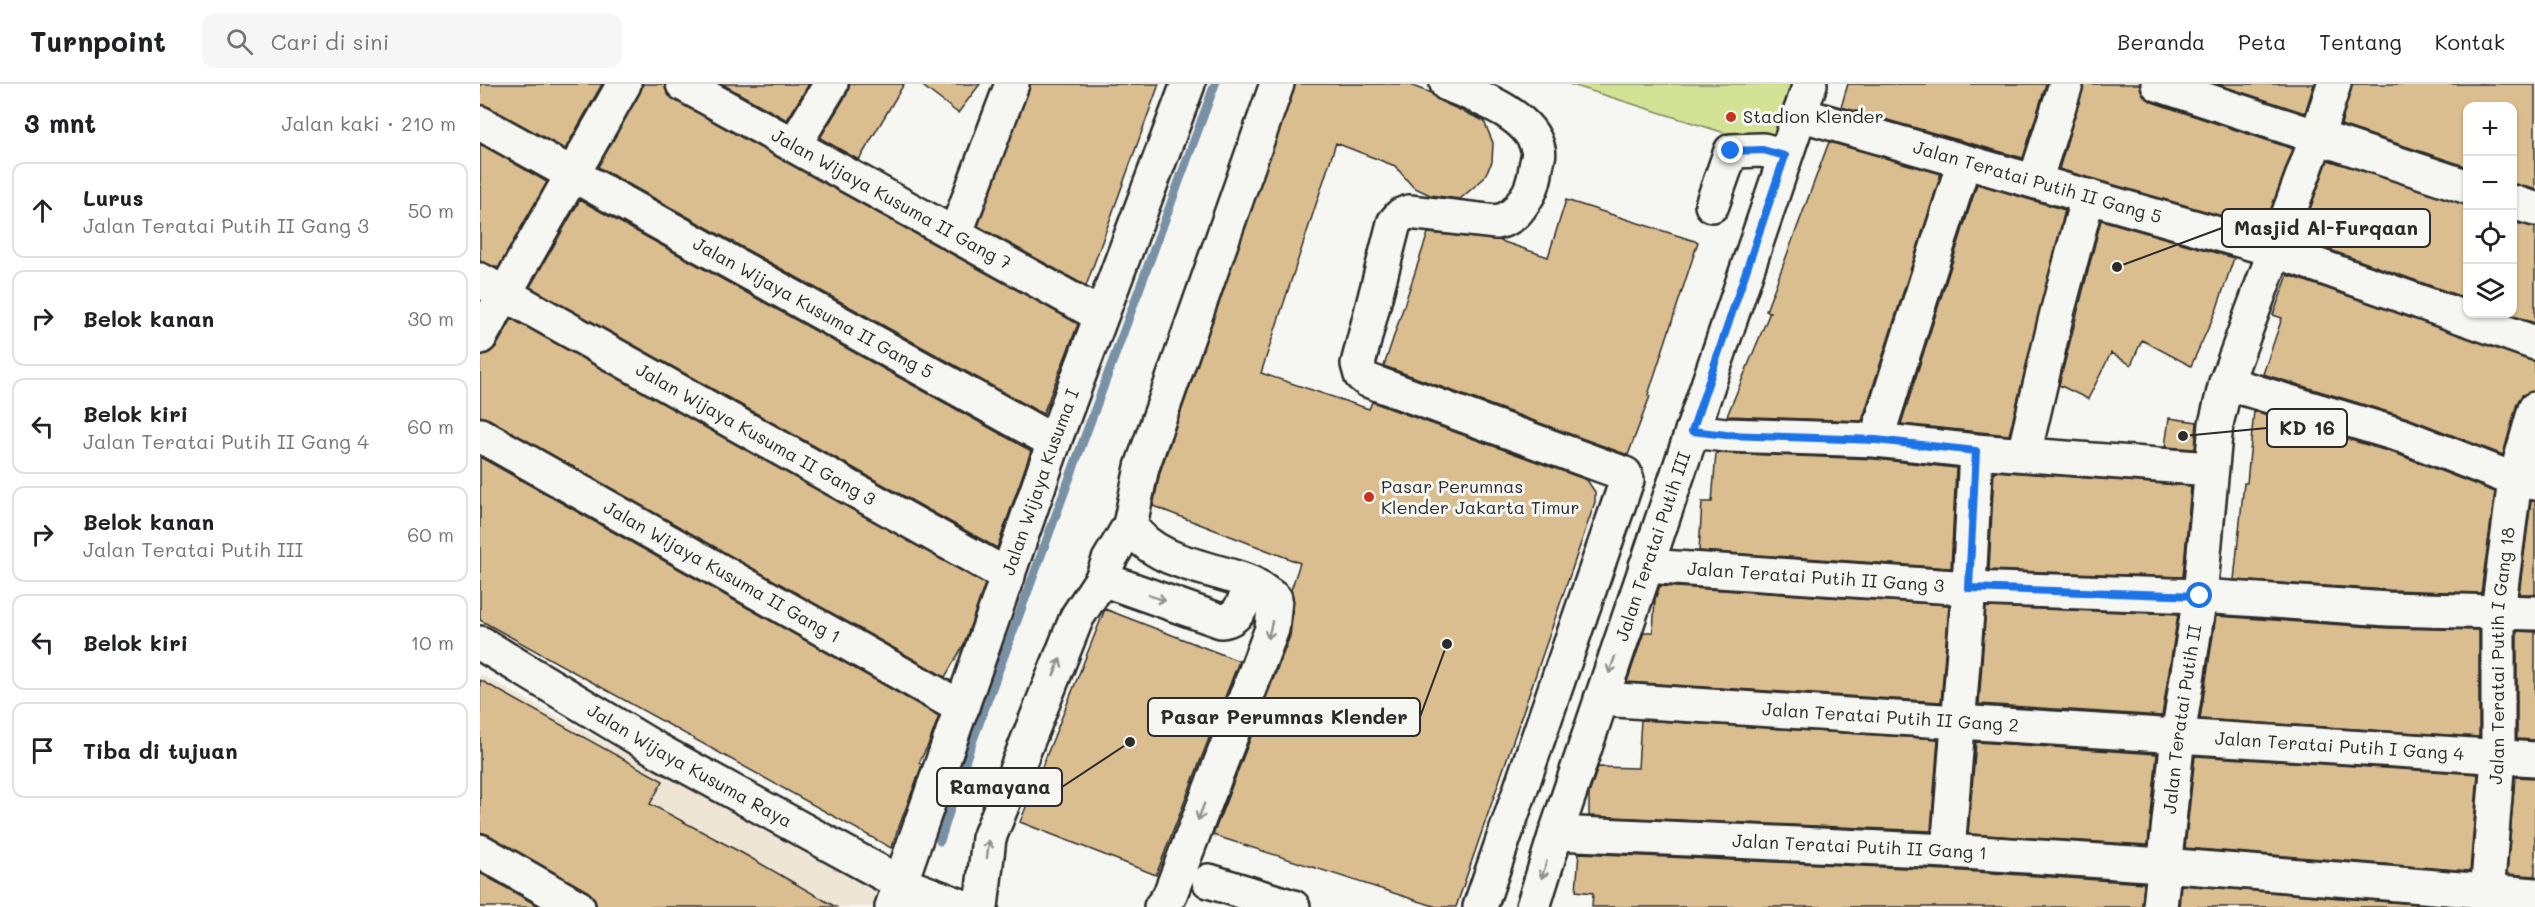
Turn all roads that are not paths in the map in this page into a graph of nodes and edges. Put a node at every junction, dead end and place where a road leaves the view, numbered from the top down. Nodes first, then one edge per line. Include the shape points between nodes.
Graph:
1 (624, 84) edge
2 (683, 84) edge
3 (831, 84) edge
4 (1012, 84) edge
5 (1188, 84) edge
6 (1277, 84) edge
7 (1447, 84) edge
8 (2066, 84) edge
9 (2158, 84) edge
10 (2334, 84) edge
11 (1804, 99) edge
12 (480, 123) edge
13 (2317, 137) junction
14 (794, 145) junction
15 (1785, 156) junction
16 (1964, 162) junction
17 (572, 176) junction
18 (2035, 181) junction
19 (2463, 185) edge
20 (2088, 196) junction
21 (2517, 204) edge
22 (1712, 206) dead end
23 (2535, 209) edge
24 (955, 235) junction
25 (2274, 250) junction
26 (492, 287) edge
27 (1100, 315) junction
28 (480, 337) edge
29 (2535, 343) edge
30 (2226, 383) junction
31 (2535, 409) edge
32 (1692, 431) junction
33 (480, 435) edge
34 (1876, 440) junction
35 (1054, 442) junction
36 (1976, 451) junction
37 (2024, 454) junction
38 (2210, 469) junction
39 (2525, 482) edge
40 (1130, 525) junction
41 (1646, 566) junction
42 (1008, 576) junction
43 (1102, 579) junction
44 (1252, 584) junction
45 (1969, 588) junction
46 (2200, 596) junction
47 (2498, 611) junction
48 (2535, 613) edge
49 (480, 643) edge
50 (1601, 699) junction
51 (962, 708) junction
52 (1959, 720) junction
53 (2178, 736) junction
54 (2498, 758) junction
55 (2535, 759) edge
56 (1556, 833) junction
57 (480, 851) edge
58 (1948, 851) junction
59 (2163, 865) junction
60 (1209, 881) dead end
61 (896, 895) edge
62 (2535, 895) edge
63 (2486, 900) edge
64 (578, 907) edge
65 (964, 907) edge
66 (981, 907) edge
67 (1161, 907) edge
68 (1293, 907) edge
69 (1480, 907) edge
70 (1533, 907) edge
71 (2160, 907) edge

1 - 17 street
2 - 14 street, Jalan Wijaya Kusuma II Gang 7
3 - 14 street
4 - 24 street
5 - 27 street, Jalan Wijaya Kusuma I
6 - 40 street via 1142,467
7 - 69 street via 1487,100 1518,120 1532,135 1539,150 1533,185 1520,209 1507,220 1409,212 1401,215 1394,223 1358,364 1361,375 1625,474 1627,480
8 - 18 street
9 - 13 street
10 - 13 street, Jalan Teratai Putih II
11 - 15 street, Jalan Teratai Putih III
11 - 16 street, Jalan Teratai Putih II Gang 5
12 - 17 street, Jalan Wijaya Kusuma II Gang 5
13 - 19 street
13 - 25 street, Jalan Teratai Putih II
14 - 24 street, Jalan Wijaya Kusuma II Gang 7
15 - 22 street via 1763,150 1731,151
15 - 32 street, Jalan Teratai Putih III
16 - 18 street, Jalan Teratai Putih II Gang 5
16 - 34 street
17 - 26 street
17 - 35 street, Jalan Wijaya Kusuma II Gang 5
18 - 20 street, Jalan Teratai Putih II Gang 5
20 - 25 street, Jalan Teratai Putih II Gang 5
20 - 37 street
21 - 23 street
24 - 27 street, Jalan Wijaya Kusuma II Gang 7
25 - 29 street, Jalan Teratai Putih II Gang 5
25 - 30 street, Jalan Teratai Putih II
26 - 28 street
26 - 42 street, Jalan Wijaya Kusuma II Gang 3
27 - 35 street, Jalan Wijaya Kusuma I
30 - 38 street, Jalan Teratai Putih II
30 - 39 street via 2403,436
31 - 39 street, Jalan Teratai Putih I Gang 18
32 - 34 street
32 - 41 street, Jalan Teratai Putih III
33 - 51 street, Jalan Wijaya Kusuma II Gang 1
34 - 36 street
35 - 42 street, Jalan Wijaya Kusuma I
36 - 37 street
36 - 45 street
37 - 38 street
38 - 46 street, Jalan Teratai Putih II
39 - 47 street, Jalan Teratai Putih I Gang 18
40 - 43 street
40 - 44 street via 1157,552
41 - 45 street, Jalan Teratai Putih II Gang 3
41 -> 50 street, Jalan Teratai Putih III
42 - 51 street, Jalan Wijaya Kusuma I
43 -> 44 street via 1221,621 1237,615
66 -> 43 street via 989,838 1077,617
44 -> 67 street via 1275,599 1272,629
45 - 46 street, Jalan Teratai Putih II Gang 3
45 - 52 street
46 - 47 street, Jalan Teratai Putih II Gang 3 via 2388,609
46 - 53 street, Jalan Teratai Putih II
47 - 48 street, Jalan Teratai Putih II Gang 3
47 - 54 street, Jalan Teratai Putih I Gang 18
49 - 61 street, Jalan Wijaya Kusuma Raya
50 - 52 street, Jalan Teratai Putih II Gang 2
50 - 56 street, Jalan Teratai Putih III
51 - 61 street, Jalan Wijaya Kusuma I
52 - 53 street, Jalan Teratai Putih II Gang 2
52 - 58 street
53 - 54 street, Jalan Teratai Putih I Gang 4
53 - 59 street, Jalan Teratai Putih II
54 - 55 street, Jalan Teratai Putih I Gang 4
54 - 63 street, Jalan Teratai Putih I Gang 18
56 - 58 street, Jalan Teratai Putih II Gang 1
56 -> 70 street, Jalan Teratai Putih III
57 - 64 street
58 - 59 street, Jalan Teratai Putih II Gang 1
59 - 63 street, Jalan Teratai Putih II Gang 1
59 - 71 street, Jalan Teratai Putih II
60 - 68 street
61 - 65 street, Jalan Wijaya Kusuma Raya
62 - 63 street, Jalan Teratai Putih II Gang 1

